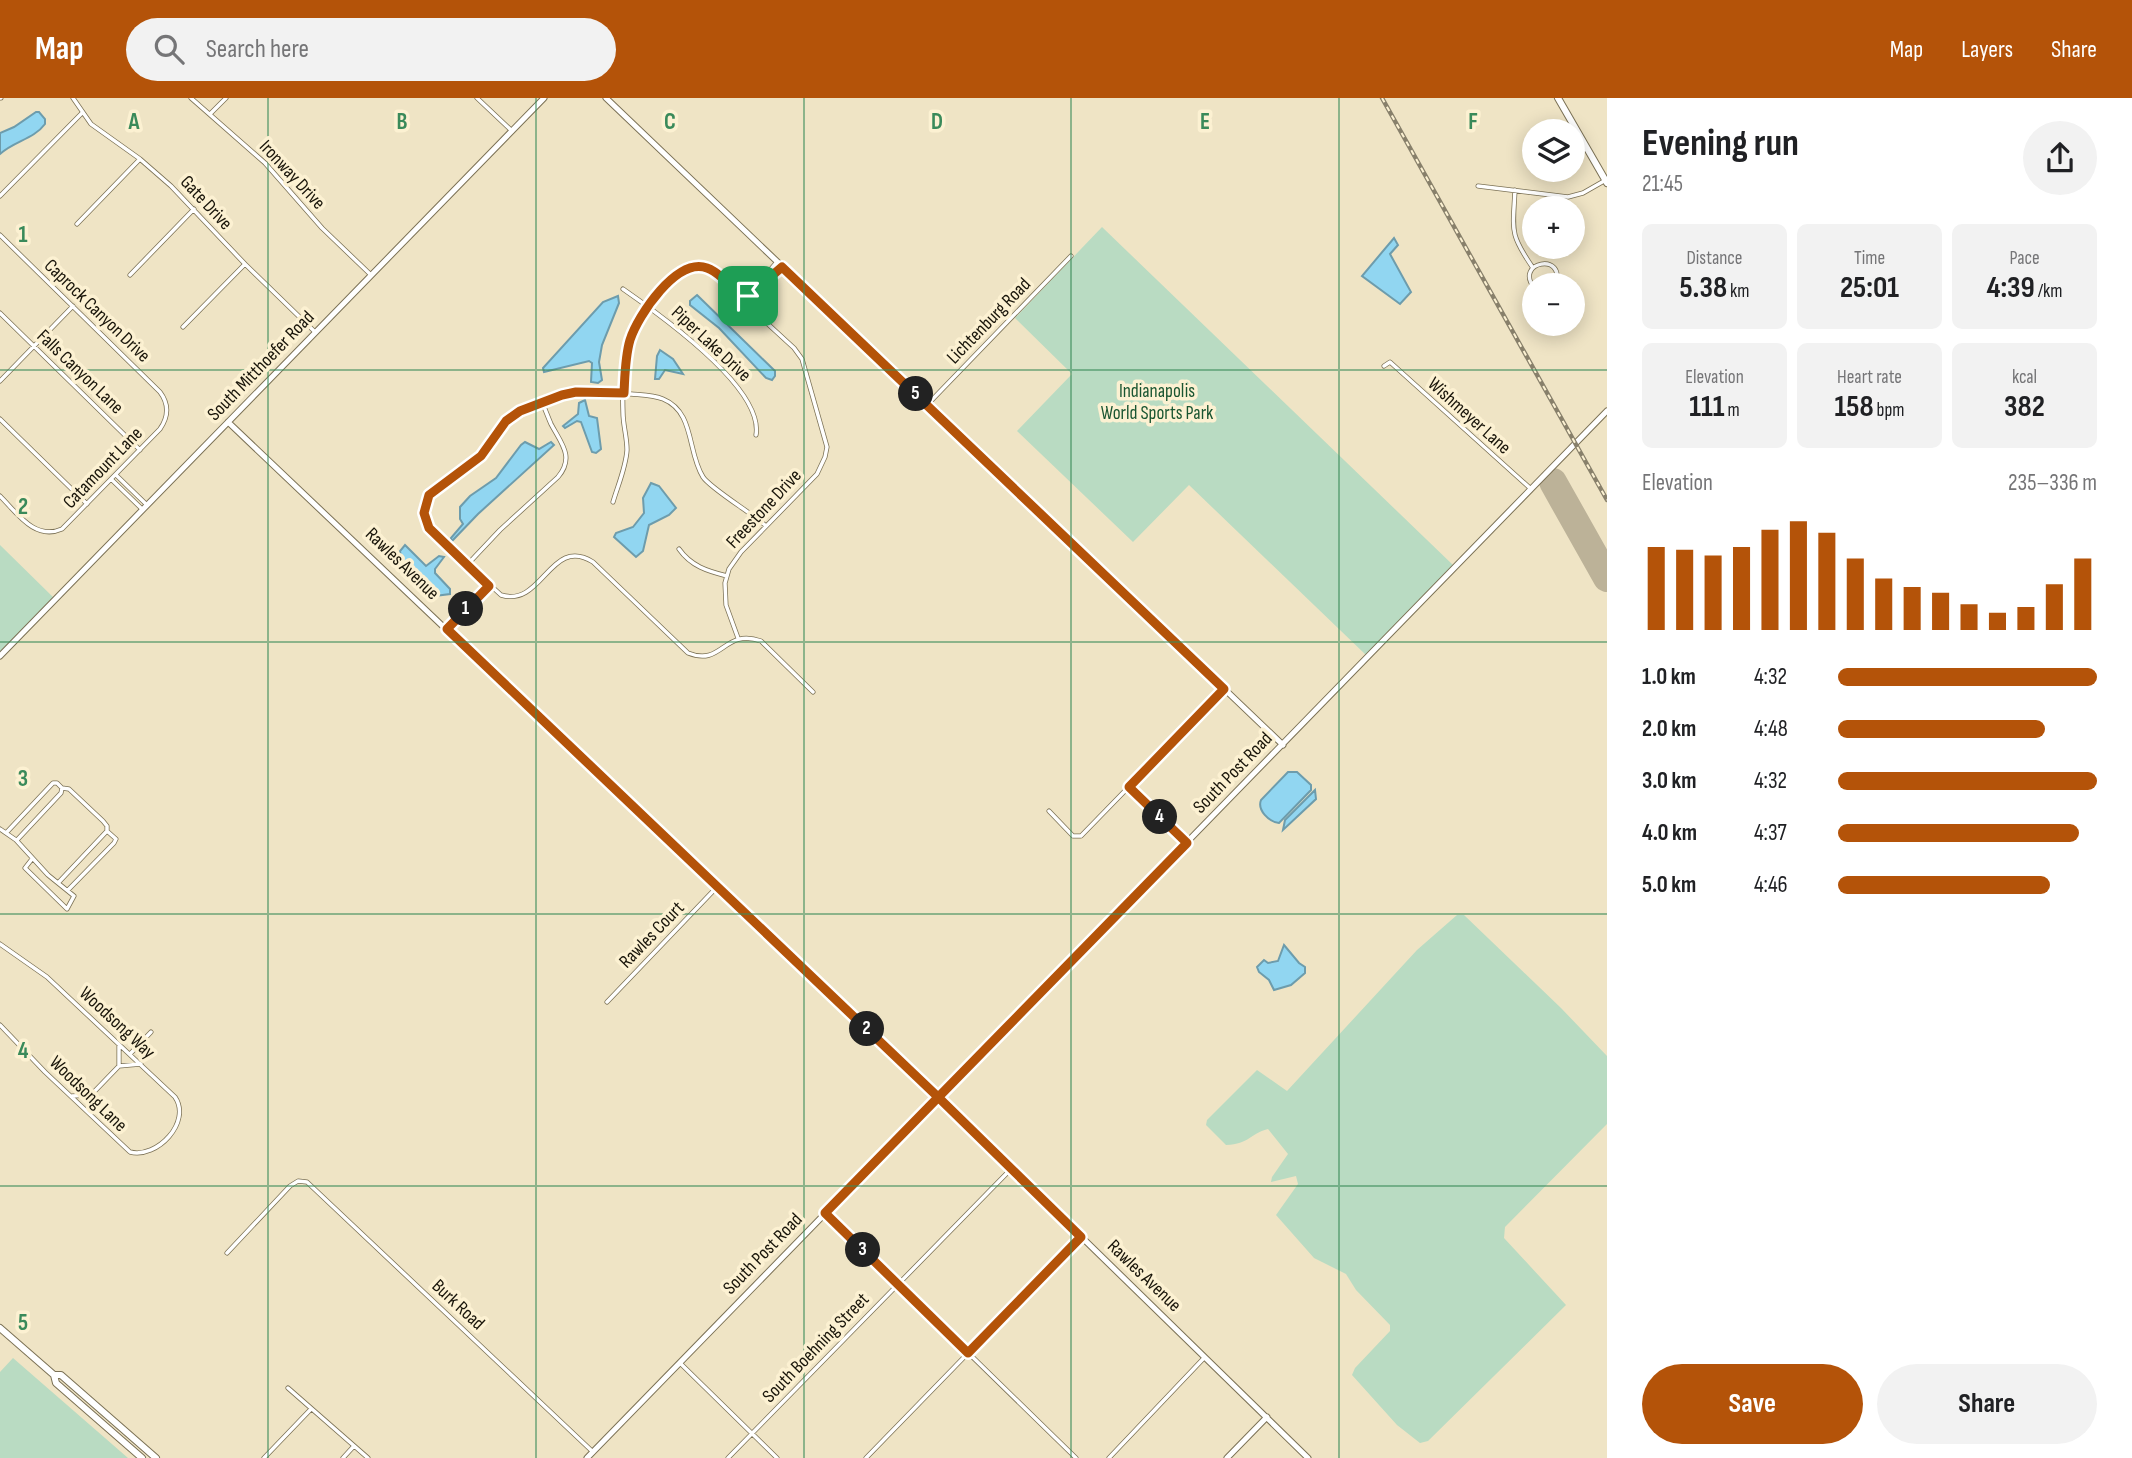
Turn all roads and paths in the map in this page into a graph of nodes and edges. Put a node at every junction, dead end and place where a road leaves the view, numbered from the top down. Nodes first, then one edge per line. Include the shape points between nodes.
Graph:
1 (73, 98) edge
2 (191, 98) edge
3 (226, 98) edge
4 (477, 98) edge
5 (544, 98) edge
6 (606, 98) edge
7 (1558, 98) edge
8 (82, 112) junction
9 (210, 114) junction
10 (512, 131) junction
11 (140, 159) junction
12 (1606, 182) edge
13 (1478, 186) dead end
14 (1515, 190) junction
15 (0, 196) edge
16 (194, 209) junction
17 (77, 224) dead end
18 (0, 235) edge
19 (1072, 256) dead end
20 (245, 264) junction
21 (780, 264) junction
22 (1534, 268) junction
23 (1532, 273) edge
24 (1556, 273) edge
25 (130, 275) dead end
26 (370, 275) junction
27 (623, 289) dead end
28 (744, 300) junction
29 (73, 306) junction
30 (647, 306) junction
31 (0, 313) edge
32 (183, 327) dead end
33 (315, 332) junction
34 (34, 346) junction
35 (1384, 366) dead end
36 (0, 381) edge
37 (624, 393) junction
38 (542, 402) junction
39 (927, 405) junction
40 (167, 411) joint
41 (1607, 411) edge
42 (0, 419) edge
43 (228, 422) junction
44 (756, 435) dead end
45 (140, 450) junction
46 (116, 474) junction
47 (111, 479) junction
48 (1531, 489) junction
49 (0, 496) edge
50 (613, 502) dead end
51 (87, 504) junction
52 (145, 507) junction
53 (766, 526) junction
54 (679, 549) dead end
55 (467, 565) junction
56 (727, 576) junction
57 (489, 586) junction
58 (447, 629) junction
59 (738, 638) junction
60 (0, 656) edge
61 (1224, 689) junction
62 (813, 692) dead end
63 (1283, 745) junction
64 (1129, 787) junction
65 (62, 788) junction
66 (1049, 811) dead end
67 (0, 829) edge
68 (107, 831) junction
69 (6, 832) junction
70 (16, 840) junction
71 (1187, 843) junction
72 (32, 859) junction
73 (58, 883) junction
74 (718, 887) junction
75 (68, 890) junction
76 (0, 944) edge
77 (607, 1002) dead end
78 (0, 1025) edge
79 (151, 1032) dead end
80 (118, 1044) junction
81 (130, 1054) junction
82 (141, 1064) junction
83 (118, 1066) junction
84 (91, 1095) junction
85 (70, 1096) junction
86 (938, 1097) junction
87 (90, 1115) junction
88 (166, 1138) joint
89 (1011, 1169) junction
90 (825, 1213) junction
91 (1081, 1237) junction
92 (227, 1252) dead end
93 (898, 1284) junction
94 (0, 1328) edge
95 (968, 1353) junction
96 (1205, 1357) junction
97 (680, 1363) junction
98 (54, 1375) junction
99 (288, 1388) dead end
100 (311, 1408) junction
101 (1266, 1417) junction
102 (752, 1433) junction
103 (354, 1446) junction
104 (593, 1452) junction
105 (142, 1458) edge
106 (156, 1458) edge
107 (264, 1458) edge
108 (343, 1458) edge
109 (368, 1458) edge
110 (587, 1458) edge
111 (728, 1458) edge
112 (778, 1458) edge
113 (866, 1458) edge
114 (1076, 1458) edge
115 (1109, 1458) edge
116 (1227, 1458) edge
117 (1308, 1458) edge

1 - 8 street, Gate Drive
2 - 9 street, Ironway Drive
3 - 9 street
4 - 10 street
5 - 10 street, South Mitthoefer Road
6 - 21 street
7 - 12 main road
8 - 11 street, Gate Drive via 94,127
8 - 15 street
9 - 26 street, Ironway Drive via 265,163
10 - 26 street, South Mitthoefer Road
11 - 16 street, Gate Drive
11 - 17 street
12 - 14 street via 1572,196
13 - 14 street
14 - 22 street via 1513,233
16 - 20 street, Gate Drive
16 - 25 street
18 - 29 street, Caprock Canyon Drive
19 - 39 street, Lichtenburg Road
20 - 32 street
20 - 33 street, Gate Drive
21 - 28 street
21 - 39 street
22 - 23 street
22 - 24 street via 1542,264
26 - 33 street, South Mitthoefer Road
27 - 30 street, Piper Lake Drive
28 - 30 street via 701,266 679,273
28 - 53 street, Freestone Drive via 802,359 827,447 817,474
29 - 34 street
29 - 40 street, Caprock Canyon Drive via 160,392
30 - 37 street via 630,338
30 - 44 street, Piper Lake Drive via 690,339 745,395 756,416
31 - 34 street, Falls Canyon Lane
33 - 43 street, South Mitthoefer Road
34 - 36 street
34 - 45 street, Falls Canyon Lane
35 - 48 street, Wishmeyer Lane via 1390,362
37 - 38 street via 580,391
37 - 50 street via 626,454
37 - 53 street via 674,405 684,419 706,481
38 - 55 street via 565,447 565,468
38 - 55 street via 506,421 481,456 426,501 424,511 431,531
39 - 61 street
40 - 45 street, Catamount Lane via 160,429
41 - 48 street, South Post Road
42 - 51 street
43 - 52 street, South Mitthoefer Road
43 - 58 street, Rawles Avenue
45 - 46 street, Catamount Lane
46 - 47 street, Catamount Lane
46 - 52 street
47 - 51 street, Catamount Lane
47 - 52 street
48 - 63 street, South Post Road
49 - 51 street, Catamount Lane via 31,526 48,533 65,526
52 - 60 street, South Mitthoefer Road
53 - 56 street, Freestone Drive via 741,552
54 - 56 street via 695,566
55 - 57 street
56 - 59 street, Freestone Drive via 726,605
57 - 58 street
57 - 59 street via 504,596 520,596 561,560 582,556 690,654 712,656
58 - 74 street, Rawles Avenue
59 - 62 street via 761,641
61 - 63 street
61 - 64 street
63 - 71 street, South Post Road
64 - 66 street via 1081,836 1076,837
64 - 71 street
65 - 68 street via 69,789 103,821
65 - 69 street via 53,783
65 - 70 street
67 - 69 street
68 - 73 street
68 - 75 street via 116,839 114,843
69 - 70 street
70 - 72 street
71 - 86 street, South Post Road
72 - 73 street
72 - 75 street via 25,869 67,909 74,896
73 - 75 street
74 - 77 street, Rawles Court
74 - 86 street, Rawles Avenue
76 - 80 street, Woodsong Way via 47,976
78 - 85 street, Woodsong Lane
79 - 81 street
80 - 81 street, Woodsong Way
80 - 83 street
81 - 82 street, Woodsong Way
82 - 83 street
82 - 88 street, Woodsong Way via 180,1107 180,1120
83 - 84 street
84 - 85 street
84 - 87 street
85 - 87 street, Woodsong Lane
86 - 89 street, Rawles Avenue
86 - 90 street, South Post Road
87 - 88 street, Woodsong Lane via 133,1153 151,1151
89 - 91 street, Rawles Avenue
89 - 93 street, South Boehning Street
90 - 93 street
90 - 97 street, South Post Road
91 - 95 street
91 - 96 street, Rawles Avenue
92 - 104 street, Burk Road via 290,1186 303,1181
93 - 95 street
93 - 102 street, South Boehning Street
94 - 98 main road
95 - 113 street
95 - 114 street
96 - 101 street, Rawles Avenue
96 - 115 street
97 - 102 street
97 - 104 street, South Post Road
98 - 105 main road via 56,1383
98 - 106 main road via 62,1376
99 - 100 street
100 - 103 street
100 - 107 street
101 - 116 street
101 - 117 street, Rawles Avenue
102 - 111 street, South Boehning Street
102 - 112 street
103 - 108 street
103 - 109 street
104 - 110 street, South Post Road

